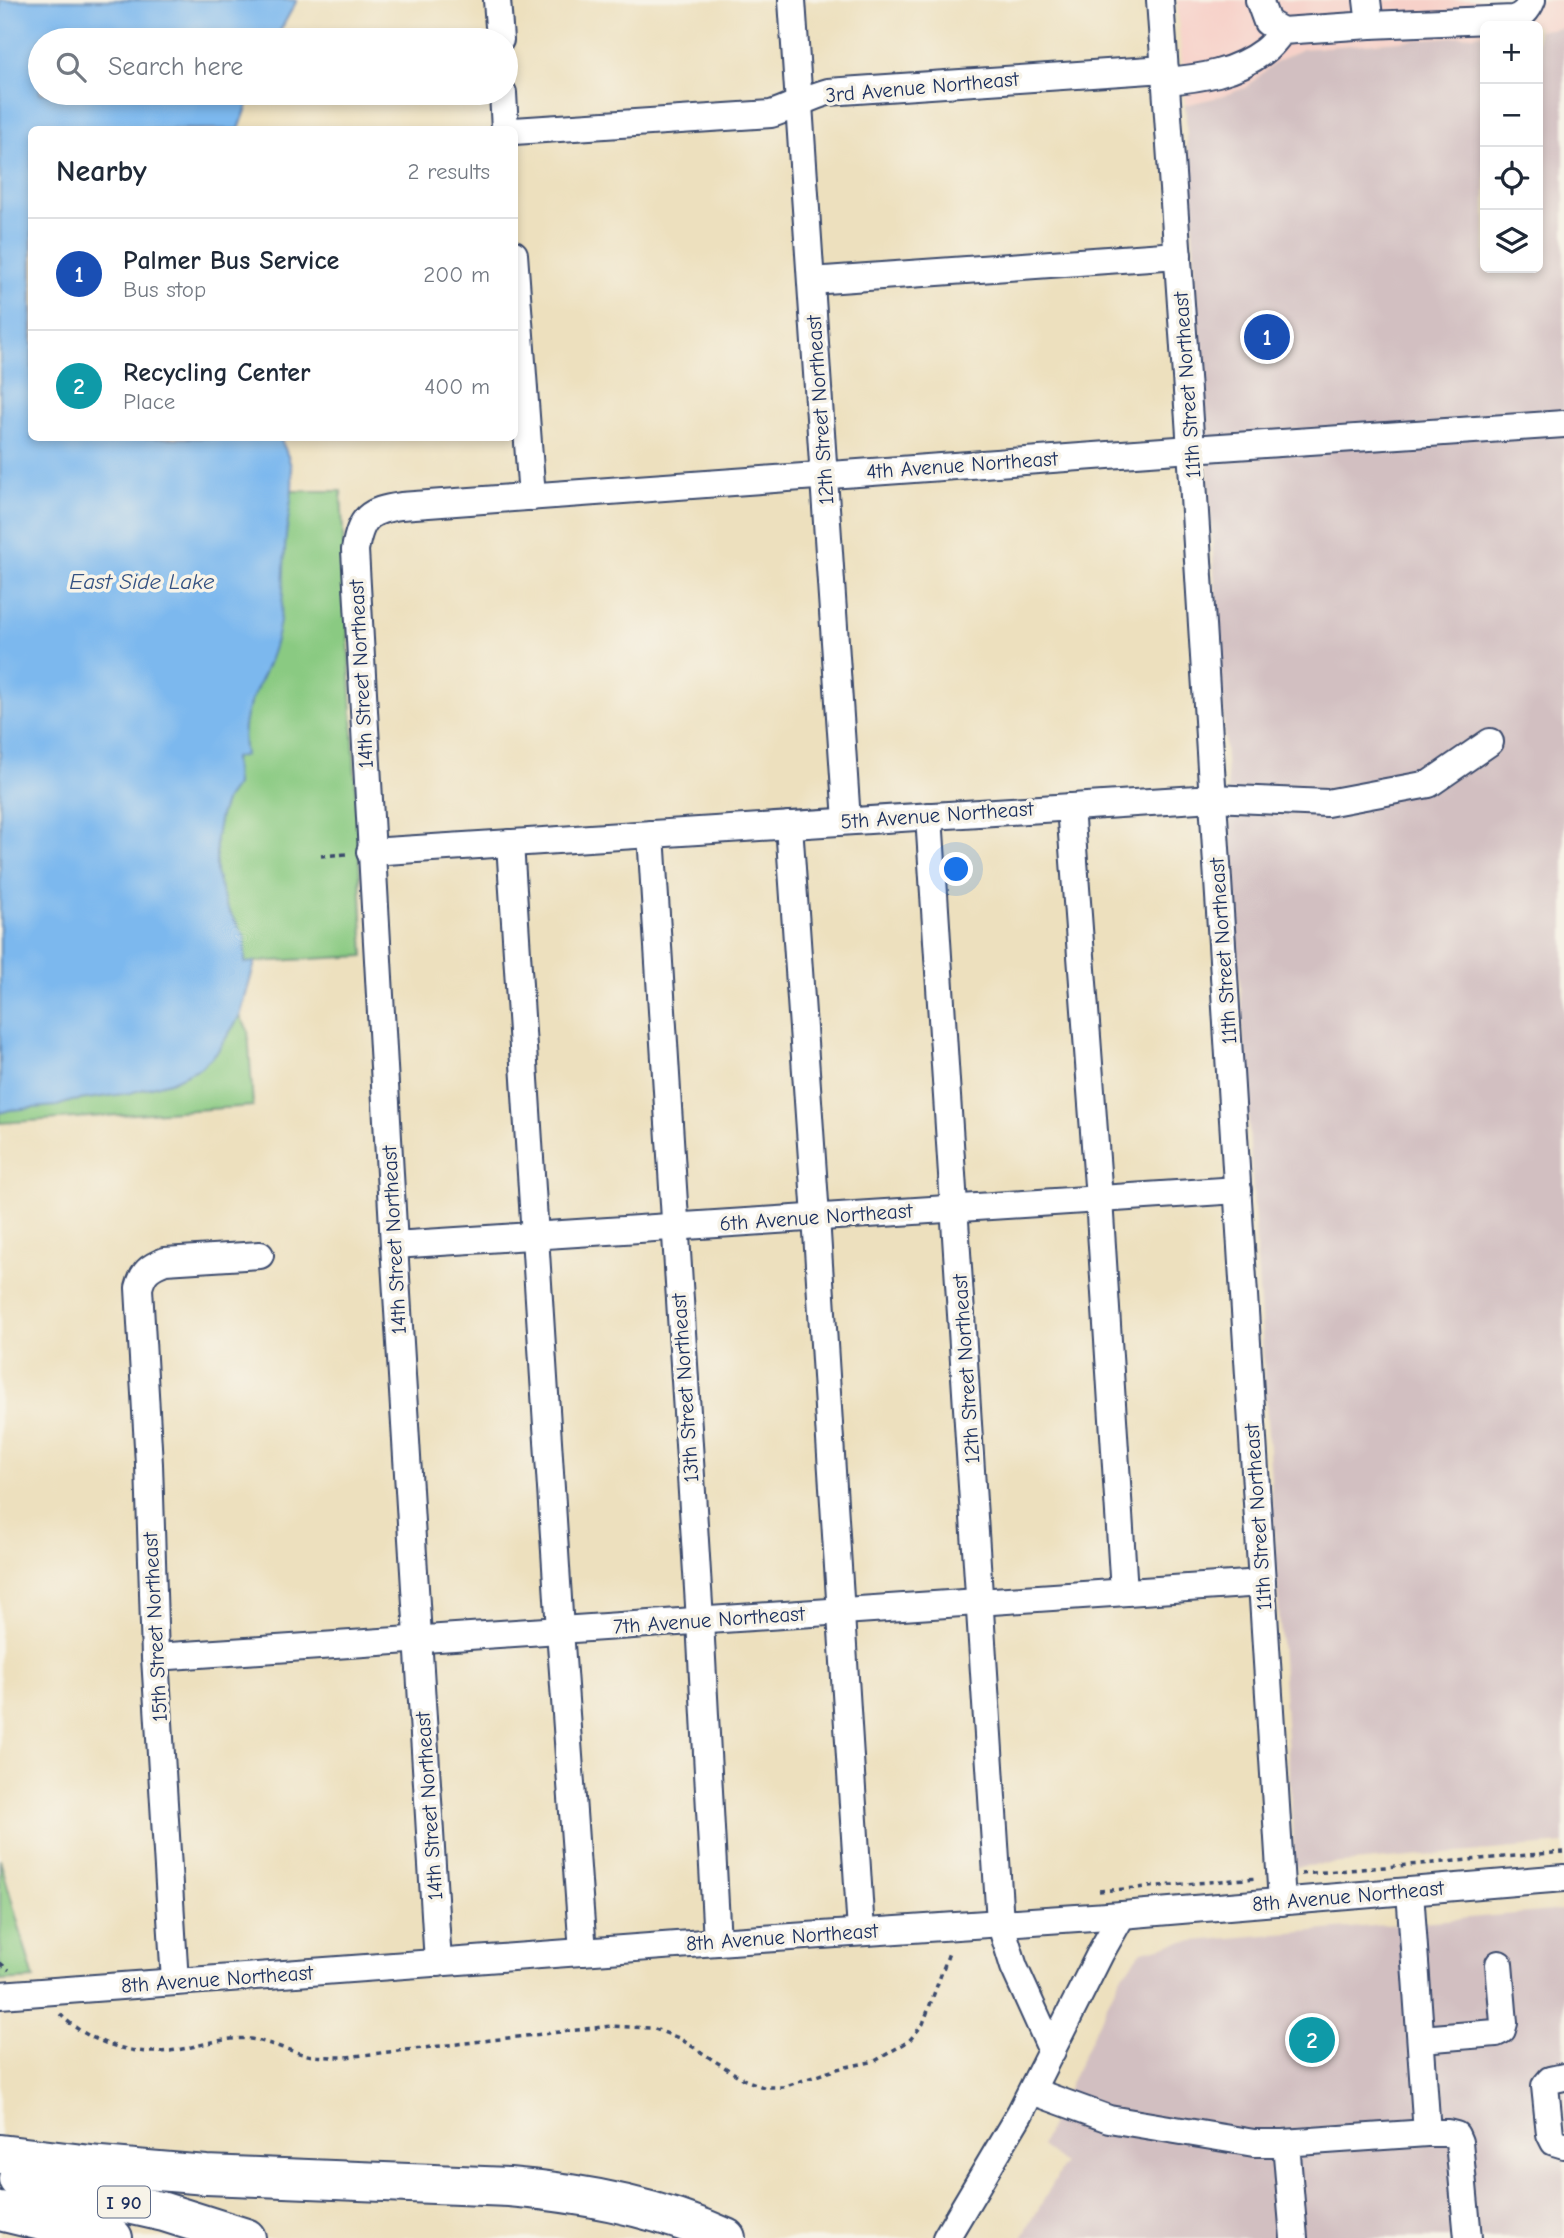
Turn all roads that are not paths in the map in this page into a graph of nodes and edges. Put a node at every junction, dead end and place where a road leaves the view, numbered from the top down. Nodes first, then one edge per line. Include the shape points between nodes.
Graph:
1 (497, 0) edge
2 (792, 0) edge
3 (1160, 0) edge
4 (1259, 0) edge
5 (1532, 0) edge
6 (1368, 13) edge
7 (499, 28) edge
8 (1282, 31) junction
9 (1165, 75) junction
10 (799, 102) junction
11 (504, 105) edge
12 (505, 126) edge
13 (518, 131) edge
14 (1178, 256) junction
15 (811, 281) junction
16 (518, 308) edge
17 (1564, 424) edge
18 (1191, 449) junction
19 (824, 475) junction
20 (532, 497) junction
21 (364, 519) joint
22 (1490, 742) dead end
23 (1213, 798) junction
24 (1070, 807) junction
25 (929, 816) junction
26 (848, 821) junction
27 (789, 825) junction
28 (651, 834) junction
29 (510, 843) junction
30 (370, 852) junction
31 (1238, 1190) junction
32 (1099, 1199) junction
33 (956, 1208) junction
34 (816, 1217) junction
35 (674, 1226) junction
36 (535, 1236) junction
37 (394, 1245) junction
38 (260, 1255) dead end
39 (1262, 1583) junction
40 (1124, 1592) junction
41 (981, 1601) junction
42 (840, 1611) junction
43 (700, 1620) junction
44 (560, 1630) junction
45 (418, 1639) junction
46 (155, 1657) junction
47 (1564, 1878) edge
48 (1410, 1891) junction
49 (1282, 1902) junction
50 (1122, 1915) junction
51 (1000, 1922) junction
52 (962, 1925) junction
53 (861, 1932) junction
54 (718, 1942) junction
55 (583, 1952) junction
56 (438, 1963) junction
57 (1499, 1964) dead end
58 (1014, 1967) junction
59 (175, 1982) junction
60 (0, 1995) edge
61 (1421, 2039) junction
62 (1052, 2051) junction
63 (1564, 2077) edge
64 (1032, 2091) junction
65 (1427, 2133) junction
66 (1286, 2143) junction
67 (1564, 2145) edge
68 (0, 2154) edge
69 (0, 2176) edge
70 (0, 2211) edge
71 (113, 2238) edge
72 (246, 2238) edge
73 (726, 2238) edge
74 (946, 2238) edge
75 (1294, 2238) edge
76 (1468, 2238) edge

1 - 7 street
2 - 10 street, 12th Street Northeast
3 - 9 street, 11th Street Northeast
4 - 8 street via 1267,22
5 - 6 street via 1529,8 1513,19
6 - 8 street
8 - 9 street, 3rd Avenue Northeast via 1265,51 1239,67 1203,78
9 - 10 street, 3rd Avenue Northeast via 828,92
9 - 14 street, 11th Street Northeast
10 - 13 street, 3rd Avenue Northeast via 771,114
10 - 15 street, 12th Street Northeast
11 - 12 street
14 - 15 street
14 - 18 street, 11th Street Northeast
15 - 19 street, 12th Street Northeast
16 - 20 street
17 - 18 street, 4th Avenue Northeast
18 - 19 street, 4th Avenue Northeast
18 - 23 street, 11th Street Northeast
19 - 20 street, 4th Avenue Northeast
19 - 26 street, 12th Street Northeast
20 - 21 street, 4th Avenue Northeast via 401,506
21 - 30 street, 14th Street Northeast via 355,550
22 - 23 street, 5th Avenue Northeast via 1429,784 1327,803
23 - 24 street, 5th Avenue Northeast
23 - 31 street, 11th Street Northeast
24 - 25 street, 5th Avenue Northeast
24 - 32 street
25 - 26 street, 5th Avenue Northeast
25 - 33 street, 12th Street Northeast
26 - 27 street, 5th Avenue Northeast
27 - 28 street, 5th Avenue Northeast
27 - 34 street
28 - 29 street, 5th Avenue Northeast
28 - 35 street, 13th Street Northeast
29 - 30 street, 5th Avenue Northeast
29 - 36 street
30 - 37 street, 14th Street Northeast
31 - 32 street, 6th Avenue Northeast
31 - 39 street, 11th Street Northeast
32 - 33 street, 6th Avenue Northeast
32 - 40 street
33 - 34 street, 6th Avenue Northeast
33 - 41 street, 12th Street Northeast
34 - 35 street, 6th Avenue Northeast
34 - 42 street
35 - 36 street, 6th Avenue Northeast
35 - 43 street, 13th Street Northeast
36 - 37 street, 6th Avenue Northeast
36 - 44 street
37 - 45 street, 14th Street Northeast
38 - 46 street, 15th Street Northeast via 165,1261 143,1273 139,1299
39 - 40 street, 7th Avenue Northeast
39 - 49 street, 11th Street Northeast
40 - 41 street, 7th Avenue Northeast
41 - 42 street, 7th Avenue Northeast
41 - 51 street, 12th Street Northeast
42 - 43 street, 7th Avenue Northeast
42 - 53 street
43 - 44 street, 7th Avenue Northeast
43 - 54 street, 13th Street Northeast
44 - 45 street, 7th Avenue Northeast
44 - 55 street
45 - 46 street, 7th Avenue Northeast
45 - 56 street, 14th Street Northeast
46 - 59 street, 15th Street Northeast
47 - 48 street, 8th Avenue Northeast
48 - 49 street, 8th Avenue Northeast
48 - 61 street
49 - 50 street, 8th Avenue Northeast
50 - 51 street, 8th Avenue Northeast
50 - 62 street
51 - 52 street, 8th Avenue Northeast
51 - 58 street, 12th Street Northeast
52 - 53 street, 8th Avenue Northeast
52 - 58 street
53 - 54 street, 8th Avenue Northeast
54 - 55 street, 8th Avenue Northeast
55 - 56 street, 8th Avenue Northeast
56 - 59 street, 8th Avenue Northeast
57 - 61 street via 1502,2030
58 - 62 street, 12th Street Northeast
59 - 60 street, 8th Avenue Northeast
61 - 65 street
62 - 64 street
63 - 67 street via 1545,2086 1550,2134 1554,2142
64 - 66 street via 1109,2119 1254,2143
64 - 74 street
65 - 66 street
65 - 76 street via 1456,2135 1459,2142
66 - 75 street
68 - 73 highway via 206,2175 548,2190 623,2203
69 - 72 highway, I 90 via 164,2212
70 - 71 highway, I 90

